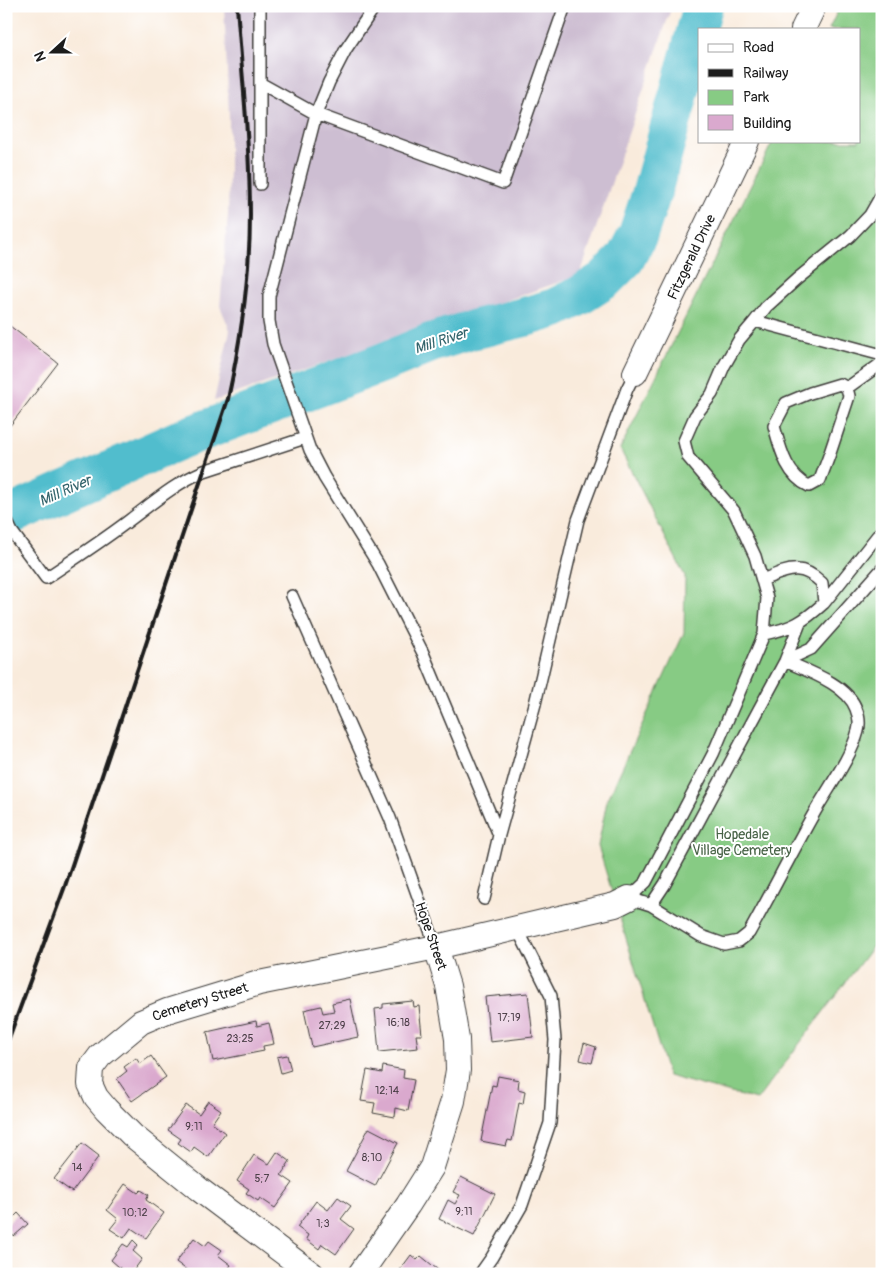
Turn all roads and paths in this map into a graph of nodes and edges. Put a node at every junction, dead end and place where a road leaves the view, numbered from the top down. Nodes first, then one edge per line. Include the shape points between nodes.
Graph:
1 (260, 6) edge
2 (375, 6) edge
3 (565, 6) edge
4 (814, 6) edge
5 (803, 28) edge
6 (260, 83) junction
7 (316, 114) junction
8 (747, 142) edge
9 (260, 184) dead end
10 (882, 194) edge
11 (755, 321) junction
12 (882, 355) edge
13 (882, 363) edge
14 (635, 373) joint
15 (848, 388) junction
16 (303, 434) junction
17 (6, 520) edge
18 (882, 530) edge
19 (882, 569) edge
20 (762, 580) junction
21 (292, 596) dead end
22 (824, 603) junction
23 (800, 623) junction
24 (764, 634) junction
25 (785, 661) junction
26 (499, 835) junction
27 (484, 899) dead end
28 (640, 902) junction
29 (517, 928) junction
30 (436, 947) junction
31 (312, 1274) edge
32 (360, 1274) edge
33 (480, 1274) edge

1 - 6 lane
2 - 7 lane via 346,49
3 - 7 lane via 503,183
4 - 5 street
6 - 7 lane
6 - 9 lane
7 - 16 lane via 268,309 270,332 280,369
8 - 14 street, Fitzgerald Drive
10 - 11 lane via 870,215 850,236 797,279
11 - 12 lane
11 - 20 lane via 724,366 712,394 695,416 684,441 688,457 734,511 755,556
13 - 15 lane
14 - 26 lane via 578,520 535,704
15 - 15 lane via 840,384 786,403 778,418 774,426 781,454 800,482 809,486 820,480 849,396
16 - 17 lane via 191,476 46,578
16 - 26 lane via 324,477 378,564 422,652
18 - 22 lane
19 - 25 lane via 811,649
20 - 22 lane via 799,569 813,574 822,583
20 - 24 lane via 767,598
21 - 30 lane, Hope Street via 390,818
22 - 23 lane
23 - 24 lane
23 - 25 lane
24 - 28 lane via 713,754 646,882
25 - 28 lane via 665,884
25 - 28 lane via 824,677 846,694 855,706 858,730 750,933 739,941 724,944 701,936
26 - 27 lane
28 - 29 street, Cemetery Street
29 - 30 street, Cemetery Street
29 - 33 lane via 551,996 555,1040 550,1123 522,1205
30 - 31 street, Cemetery Street via 258,983 167,1011 141,1022 100,1056 91,1068 90,1084 96,1097 132,1135
30 - 32 street, Hope Street via 448,986 457,1040 458,1070 453,1101 432,1167

